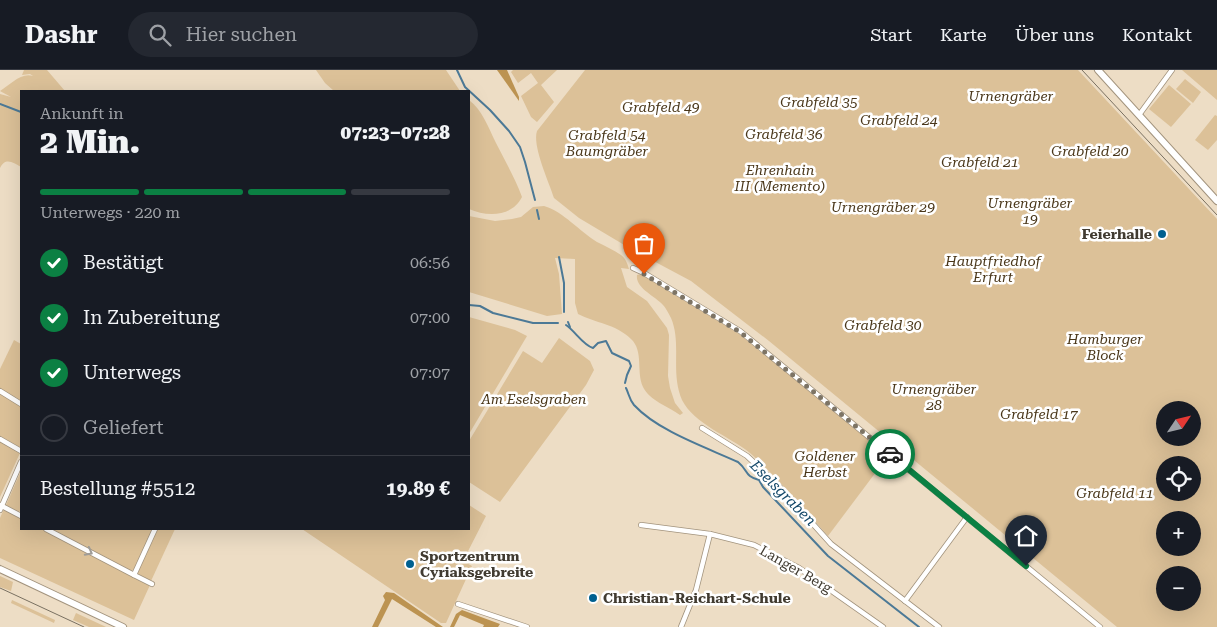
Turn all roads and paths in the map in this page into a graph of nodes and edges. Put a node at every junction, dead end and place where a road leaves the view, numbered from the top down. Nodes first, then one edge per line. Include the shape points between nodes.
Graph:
1 (1098, 70) edge
2 (1172, 70) edge
3 (1139, 115) junction
4 (1217, 201) edge
5 (633, 268) dead end
6 (0, 391) edge
7 (20, 403) edge
8 (702, 428) dead end
9 (0, 439) edge
10 (20, 450) edge
11 (20, 464) edge
12 (1, 507) edge
13 (20, 516) edge
14 (967, 517) junction
15 (640, 525) dead end
16 (48, 530) edge
17 (156, 530) edge
18 (710, 534) junction
19 (0, 569) edge
20 (134, 575) junction
21 (152, 584) dead end
22 (905, 600) junction
23 (458, 604) dead end
24 (123, 627) edge
25 (527, 627) edge
26 (682, 627) edge
27 (883, 627) edge
28 (939, 627) edge
29 (1100, 627) edge

1 - 3 main road
2 - 3 street
3 - 4 main road
5 - 14 street via 740,332
6 - 7 street
8 - 22 street via 747,456 831,544
9 - 10 street
11 - 12 street
12 - 13 street
14 - 22 street
14 - 29 street
15 - 18 street, Langer Berg
16 -> 20 street
17 - 20 street
18 - 26 street via 696,590
18 - 27 street, Langer Berg via 754,545 799,568
19 - 24 main road
20 - 21 street
22 - 28 street
23 - 25 street

